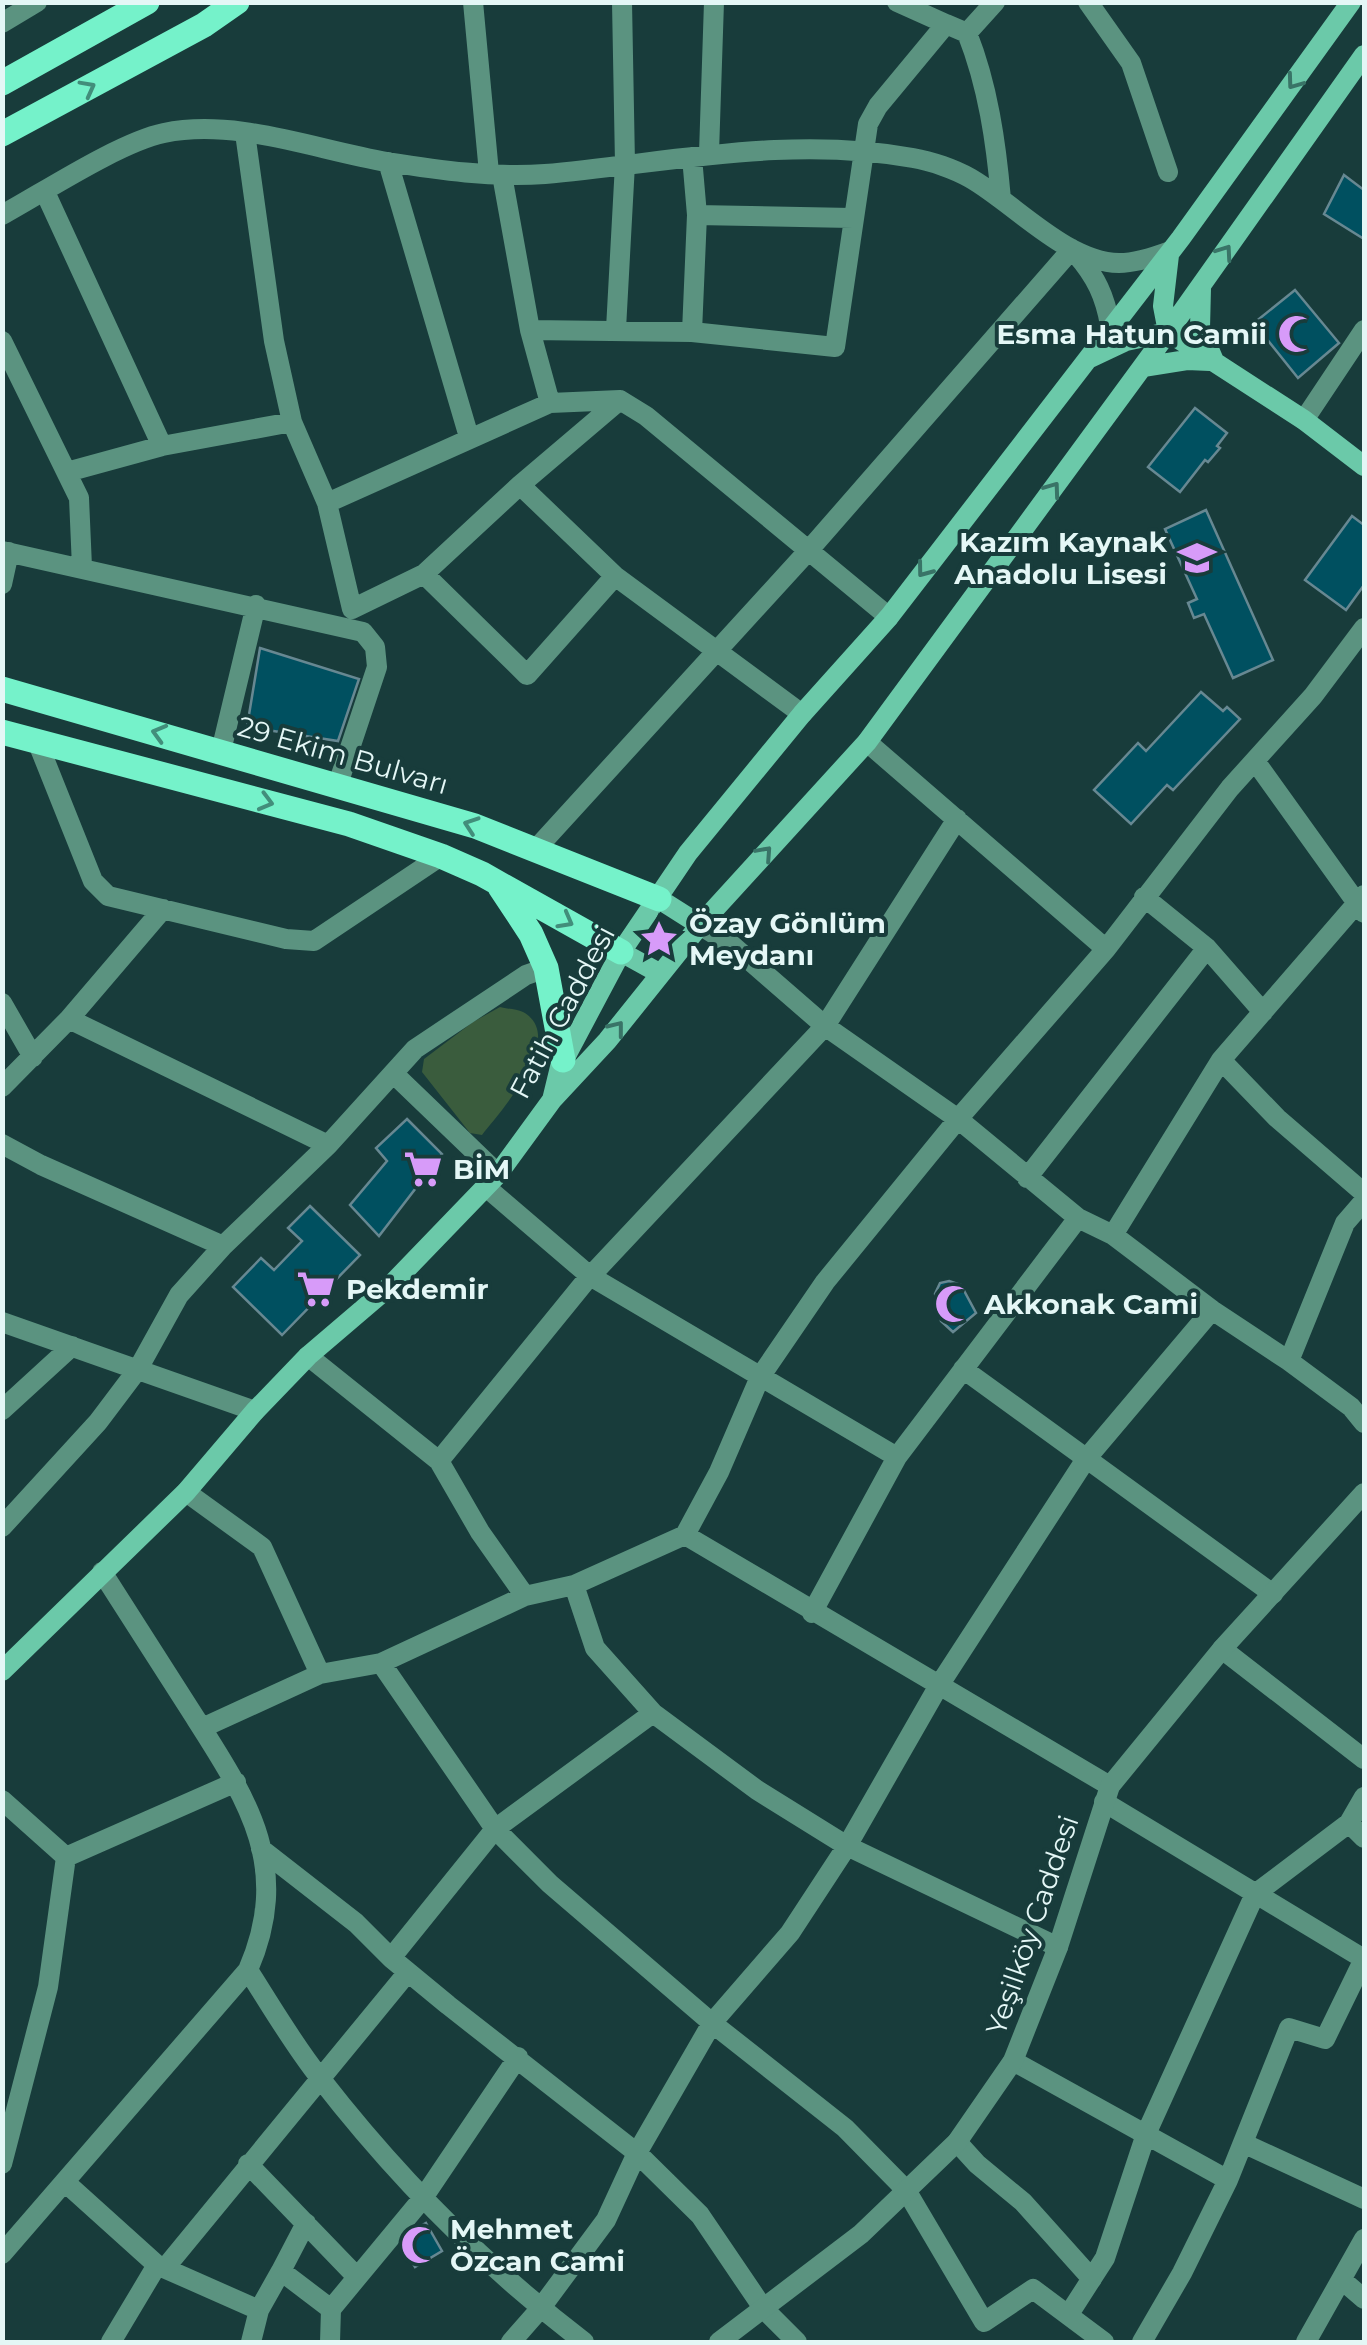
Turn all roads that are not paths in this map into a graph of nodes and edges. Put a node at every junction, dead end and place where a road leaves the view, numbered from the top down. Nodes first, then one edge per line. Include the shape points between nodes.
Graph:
1 (37, 2) edge
2 (147, 2) edge
3 (237, 2) edge
4 (472, 2) edge
5 (622, 2) edge
6 (714, 2) edge
7 (897, 2) edge
8 (996, 2) edge
9 (1088, 2) edge
10 (1351, 2) edge
11 (2, 22) edge
12 (946, 24) junction
13 (967, 33) junction
14 (1364, 55) edge
15 (1358, 82) edge
16 (2, 83) edge
17 (245, 133) junction
18 (2, 134) edge
19 (864, 150) junction
20 (701, 155) junction
21 (388, 162) junction
22 (625, 164) junction
23 (1168, 172) dead end
24 (496, 174) junction
25 (45, 192) junction
26 (1001, 199) junction
27 (2, 215) edge
28 (697, 215) junction
29 (852, 218) junction
30 (1072, 249) junction
31 (1170, 251) junction
32 (1202, 286) junction
33 (1110, 325) junction
34 (616, 329) junction
35 (530, 330) junction
36 (1364, 330) edge
37 (692, 332) junction
38 (1168, 332) junction
39 (2, 341) edge
40 (1214, 362) junction
41 (1080, 365) junction
42 (1142, 367) junction
43 (620, 400) junction
44 (550, 403) junction
45 (1304, 420) junction
46 (292, 422) junction
47 (468, 437) junction
48 (162, 446) junction
49 (1363, 462) edge
50 (67, 472) junction
51 (520, 485) junction
52 (327, 503) junction
53 (809, 550) junction
54 (6, 551) edge
55 (82, 567) junction
56 (424, 574) junction
57 (615, 576) junction
58 (2, 584) edge
59 (256, 605) junction
60 (350, 617) junction
61 (888, 617) junction
62 (1364, 628) edge
63 (716, 650) junction
64 (2, 689) edge
65 (802, 714) junction
66 (2, 732) edge
67 (37, 741) junction
68 (867, 742) junction
69 (221, 751) junction
70 (1254, 761) junction
71 (338, 784) junction
72 (957, 818) junction
73 (536, 850) junction
74 (442, 856) junction
75 (497, 883) junction
76 (1144, 897) junction
77 (659, 898) junction
78 (1362, 904) edge
79 (163, 909) junction
80 (700, 925) junction
81 (1207, 948) junction
82 (1106, 950) junction
83 (621, 952) junction
84 (546, 968) junction
85 (659, 973) junction
86 (2, 1003) edge
87 (1263, 1012) junction
88 (70, 1020) junction
89 (825, 1026) junction
90 (32, 1057) junction
91 (563, 1060) junction
92 (1221, 1060) junction
93 (394, 1074) junction
94 (2, 1088) edge
95 (552, 1100) junction
96 (958, 1120) junction
97 (2, 1144) edge
98 (328, 1145) junction
99 (1027, 1178) junction
100 (492, 1180) junction
101 (1364, 1193) edge
102 (1364, 1201) edge
103 (1078, 1218) junction
104 (1113, 1235) junction
105 (224, 1246) junction
106 (590, 1276) junction
107 (1212, 1310) junction
108 (2, 1322) edge
109 (72, 1346) junction
110 (308, 1356) junction
111 (1289, 1360) junction
112 (138, 1369) junction
113 (963, 1369) junction
114 (760, 1377) junction
115 (2, 1410) edge
116 (255, 1411) junction
117 (1364, 1423) edge
118 (897, 1457) junction
119 (1086, 1459) junction
120 (440, 1462) junction
121 (186, 1492) junction
122 (1364, 1493) edge
123 (2, 1527) edge
124 (685, 1535) junction
125 (102, 1572) junction
126 (574, 1585) junction
127 (1274, 1594) junction
128 (525, 1596) junction
129 (812, 1613) junction
130 (1222, 1649) junction
131 (381, 1663) junction
132 (2, 1671) edge
133 (320, 1674) junction
134 (938, 1686) junction
135 (653, 1713) junction
136 (202, 1728) junction
137 (1363, 1756) edge
138 (236, 1782) junction
139 (1107, 1794) junction
140 (1364, 1796) edge
141 (2, 1800) edge
142 (1348, 1822) junction
143 (495, 1828) junction
144 (1364, 1838) edge
145 (847, 1846) junction
146 (261, 1849) junction
147 (66, 1857) junction
148 (1255, 1894) junction
149 (1058, 1947) junction
150 (400, 1965) junction
151 (248, 1970) junction
152 (712, 2023) junction
153 (518, 2057) junction
154 (1013, 2061) junction
155 (319, 2077) junction
156 (1146, 2134) junction
157 (957, 2142) junction
158 (1246, 2144) junction
159 (637, 2153) junction
160 (2, 2164) edge
161 (248, 2164) junction
162 (1228, 2180) junction
163 (66, 2183) junction
164 (906, 2190) junction
165 (423, 2198) junction
166 (1364, 2199) edge
167 (306, 2224) junction
168 (1364, 2239) edge
169 (5, 2247) edge
170 (161, 2267) junction
171 (281, 2272) junction
172 (357, 2277) junction
173 (1092, 2279) junction
174 (1342, 2280) junction
175 (1364, 2299) edge
176 (764, 2308) junction
177 (331, 2309) junction
178 (540, 2309) junction
179 (259, 2310) junction
180 (1069, 2314) junction
181 (111, 2342) edge
182 (250, 2342) edge
183 (330, 2342) edge
184 (510, 2342) edge
185 (584, 2342) edge
186 (720, 2342) edge
187 (798, 2342) edge
188 (1104, 2342) edge
189 (1142, 2342) edge
190 (1306, 2342) edge

1 - 11 street
2 - 16 main road
18 -> 3 main road
4 - 24 street
5 - 22 street
6 - 20 street
7 - 12 street
8 - 13 street
9 - 23 street via 1131,63
10 -> 31 main road, Fatih Caddesi
12 - 13 street
12 - 19 street via 878,106
13 - 26 street via 995,136
14 - 15 main road
32 -> 15 main road
17 - 21 street
17 - 25 street via 160,133
17 - 46 street
19 - 20 street
19 - 26 street via 968,176
19 - 29 street
20 - 22 street
20 - 28 street
21 - 24 street
21 - 47 street
22 - 24 street
22 - 34 street
24 - 35 street
25 - 27 street
25 - 48 street
26 - 30 street
28 - 29 street
28 - 37 street
29 - 37 street via 835,347
30 - 31 street via 1118,263
30 - 33 street via 1095,277
30 - 53 street
31 - 33 main road, Fatih Caddesi
31 - 38 main road via 1162,306
32 - 38 main road
32 - 40 main road via 1200,328
33 - 41 main road, Fatih Caddesi
34 - 35 street
34 - 37 street
35 - 44 street
36 - 45 street
38 - 40 main road
38 - 41 main road via 1126,341
38 - 42 main road
39 - 50 street
40 - 42 main road
40 - 45 main road
41 -> 61 main road, Fatih Caddesi
68 -> 42 main road
43 - 44 street
43 - 51 street
43 - 53 street
44 - 47 street
45 - 49 main road
46 - 48 street
46 - 52 street
47 - 52 street
48 - 50 street
50 - 55 street via 79,498
51 - 56 street
51 - 57 street
52 - 60 street
53 - 61 street
53 - 63 street
54 - 55 street
54 - 58 street
55 - 59 street
56 - 57 street via 527,675
56 - 60 street
57 - 63 street
59 - 60 street
59 - 69 street
60 - 71 street via 378,656
61 - 65 main road, Fatih Caddesi
62 - 70 street
63 - 65 street
63 - 73 street
69 -> 64 main road, 29 Ekim Bulvarı
65 - 77 main road, Fatih Caddesi
66 - 67 main road
67 -> 74 main road via 350,824
67 - 79 street via 93,881 108,896
68 - 72 street
80 -> 68 main road
69 - 71 main road, 29 Ekim Bulvarı
70 - 76 street
70 - 78 street
73 -> 71 main road, 29 Ekim Bulvarı
72 - 82 street
72 - 89 street
73 - 77 main road, 29 Ekim Bulvarı
74 - 75 main road
74 - 79 street via 314,942
75 -> 83 main road
75 - 84 main road
76 - 81 street
76 - 82 street
77 - 80 main road
77 - 83 main road, Fatih Caddesi
78 - 87 street
79 - 88 street
80 - 85 main road
80 - 89 street
81 - 87 street
81 - 99 street
82 - 96 street
83 - 85 main road
83 - 91 main road, Fatih Caddesi
84 - 91 main road
84 - 93 street via 415,1050
95 -> 85 main road
86 - 90 street
87 - 92 street
88 - 90 street
88 - 98 street
89 - 96 street
89 - 106 street
90 - 94 street
91 - 95 main road, Fatih Caddesi
92 - 101 street
92 - 104 street
93 - 98 street
93 - 100 street
95 - 100 main road, Fatih Caddesi
96 - 99 street
96 - 114 street via 825,1282
97 - 105 street
98 - 105 street
99 - 103 street
100 - 106 street
100 - 110 main road, Fatih Caddesi via 390,1286
102 - 111 street via 1345,1223
103 - 104 street
103 - 113 street
104 - 107 street
105 - 112 street via 179,1295
106 - 114 street
106 - 120 street
107 - 111 street
107 - 119 street
108 - 109 street
109 - 112 street
109 - 115 street
110 - 116 main road, Fatih Caddesi
110 - 120 street
111 - 117 street
112 - 116 street
112 - 123 street
113 - 118 street
113 - 119 street
114 - 118 street
114 - 124 street
116 - 121 main road, Fatih Caddesi
118 - 129 street
119 - 127 street
119 - 134 street
120 - 128 street
121 - 125 main road, Fatih Caddesi
121 - 133 street via 262,1547
122 - 127 street, Yeşilköy Caddesi
124 - 126 street
124 - 129 street
125 - 132 main road, Fatih Caddesi
125 - 136 street
126 - 128 street
126 - 135 street via 595,1648
127 - 130 street, Yeşilköy Caddesi
128 - 131 street
129 - 134 street
130 - 137 street
130 - 139 street, Yeşilköy Caddesi
131 - 133 street
131 - 143 street
133 - 136 street
134 - 139 street
134 - 145 street
135 - 143 street
135 - 145 street
136 - 138 street
138 - 146 street
138 - 147 street
139 - 148 street
139 - 149 street, Yeşilköy Caddesi
140 - 142 street
141 - 147 street
142 - 144 street
142 - 148 street
143 - 150 street
143 - 152 street
145 - 149 street
145 - 152 street via 790,1933
146 - 150 street
146 - 151 street via 268,1887 260,1943
147 - 160 street via 48,1987
148 - 156 street
148 - 158 street via 1364,1959 1324,2039 1288,2028
149 - 154 street, Yeşilköy Caddesi
150 - 153 street
150 - 155 street
151 - 155 street
151 - 163 street
152 - 159 street
152 - 164 street via 845,2128
153 - 159 street
153 - 165 street
154 - 156 street
154 - 157 street, Yeşilköy Caddesi
155 - 161 street
155 - 165 street
156 - 162 street
156 - 173 street via 1106,2258
157 - 164 street, Yeşilköy Caddesi
157 - 173 street
158 - 162 street
158 - 166 street
159 - 176 street via 700,2215
159 - 178 street via 606,2220
161 - 167 street
161 - 170 street
162 - 189 street
163 - 169 street
163 - 170 street
164 - 176 street, Yeşilköy Caddesi
164 - 180 street via 984,2322 1033,2289
165 - 172 street
165 - 178 street
167 - 171 street
167 - 172 street
168 - 174 street
170 - 179 street
170 - 181 street
171 - 177 street
171 - 179 street
172 - 177 street
173 - 180 street
174 - 175 street
174 - 190 street
176 - 186 street, Yeşilköy Caddesi
176 - 187 street
177 - 183 street
178 - 184 street
178 - 185 street
179 - 182 street
180 - 188 street

